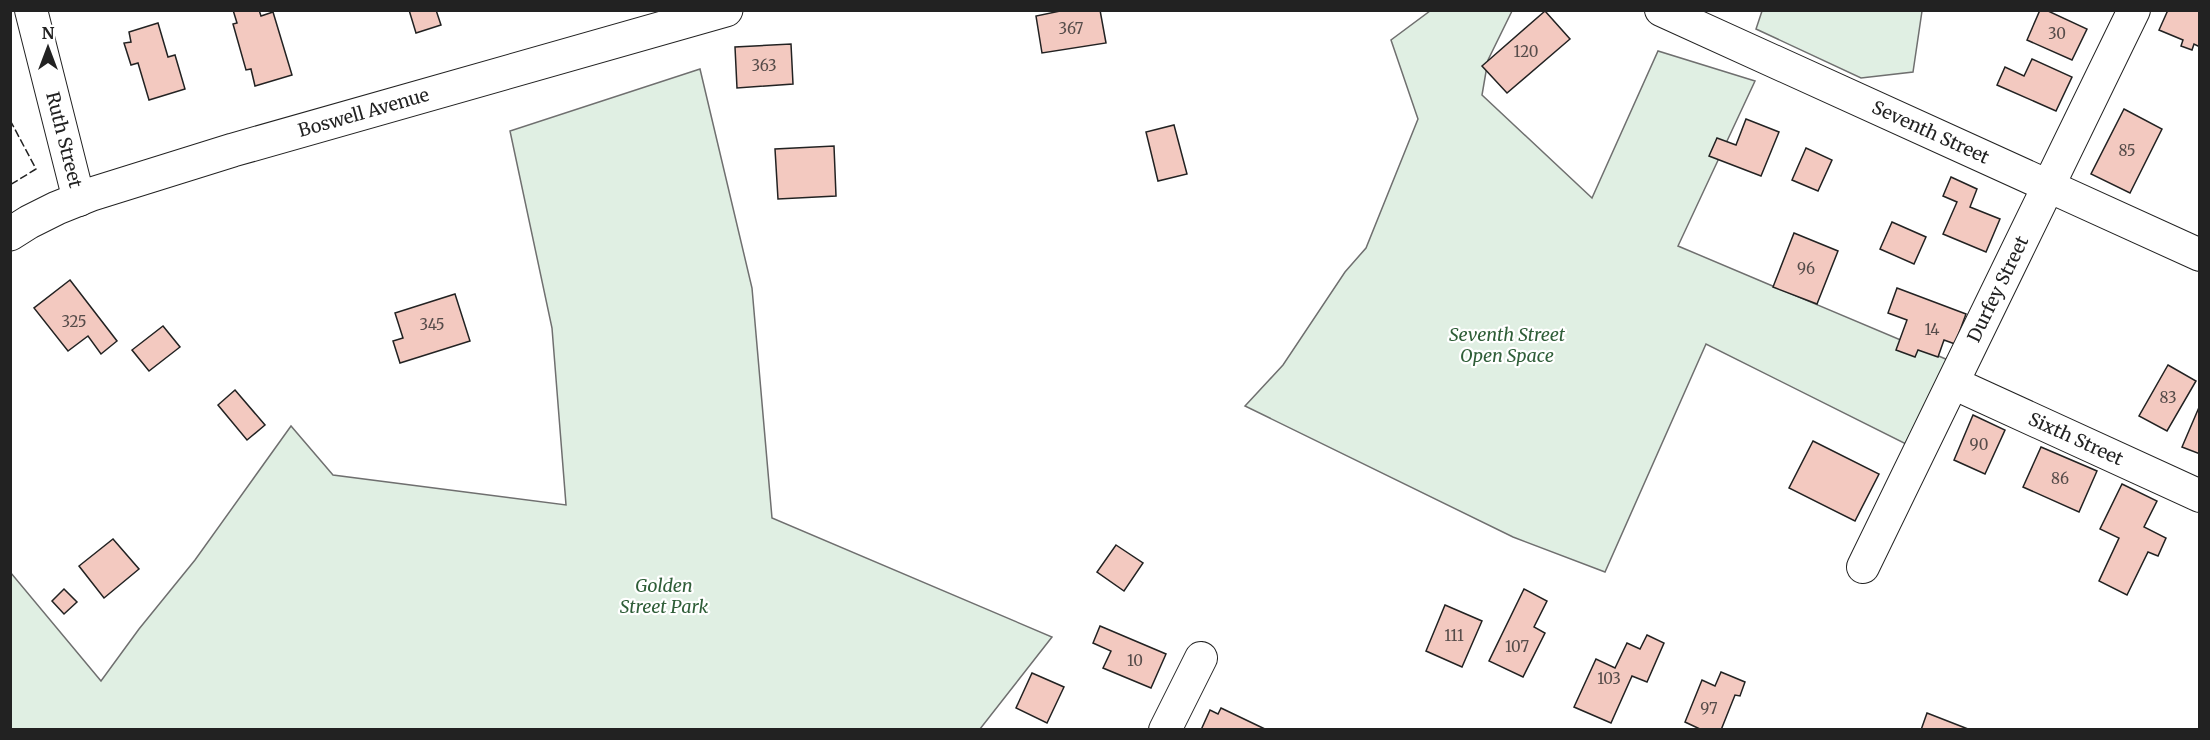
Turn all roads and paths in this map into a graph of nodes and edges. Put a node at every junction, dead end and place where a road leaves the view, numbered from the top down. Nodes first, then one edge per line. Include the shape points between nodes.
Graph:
1 (31, 10) edge
2 (726, 10) edge
3 (1662, 10) edge
4 (2134, 10) edge
5 (2048, 187) junction
6 (79, 200) junction
7 (10, 234) edge
8 (2199, 255) edge
9 (1953, 383) junction
10 (2199, 496) edge
11 (1863, 567) dead end
12 (1201, 658) dead end
13 (1165, 729) edge

1 - 6 street, Ruth Street
2 - 6 street, Boswell Avenue via 233,150
3 - 5 street, Seventh Street
4 - 5 street, Durfey Street
5 - 8 street, Seventh Street
5 - 9 street, Durfey Street
6 - 7 street, Boswell Avenue
9 - 10 street, Sixth Street
9 - 11 street, Durfey Street
12 - 13 street

